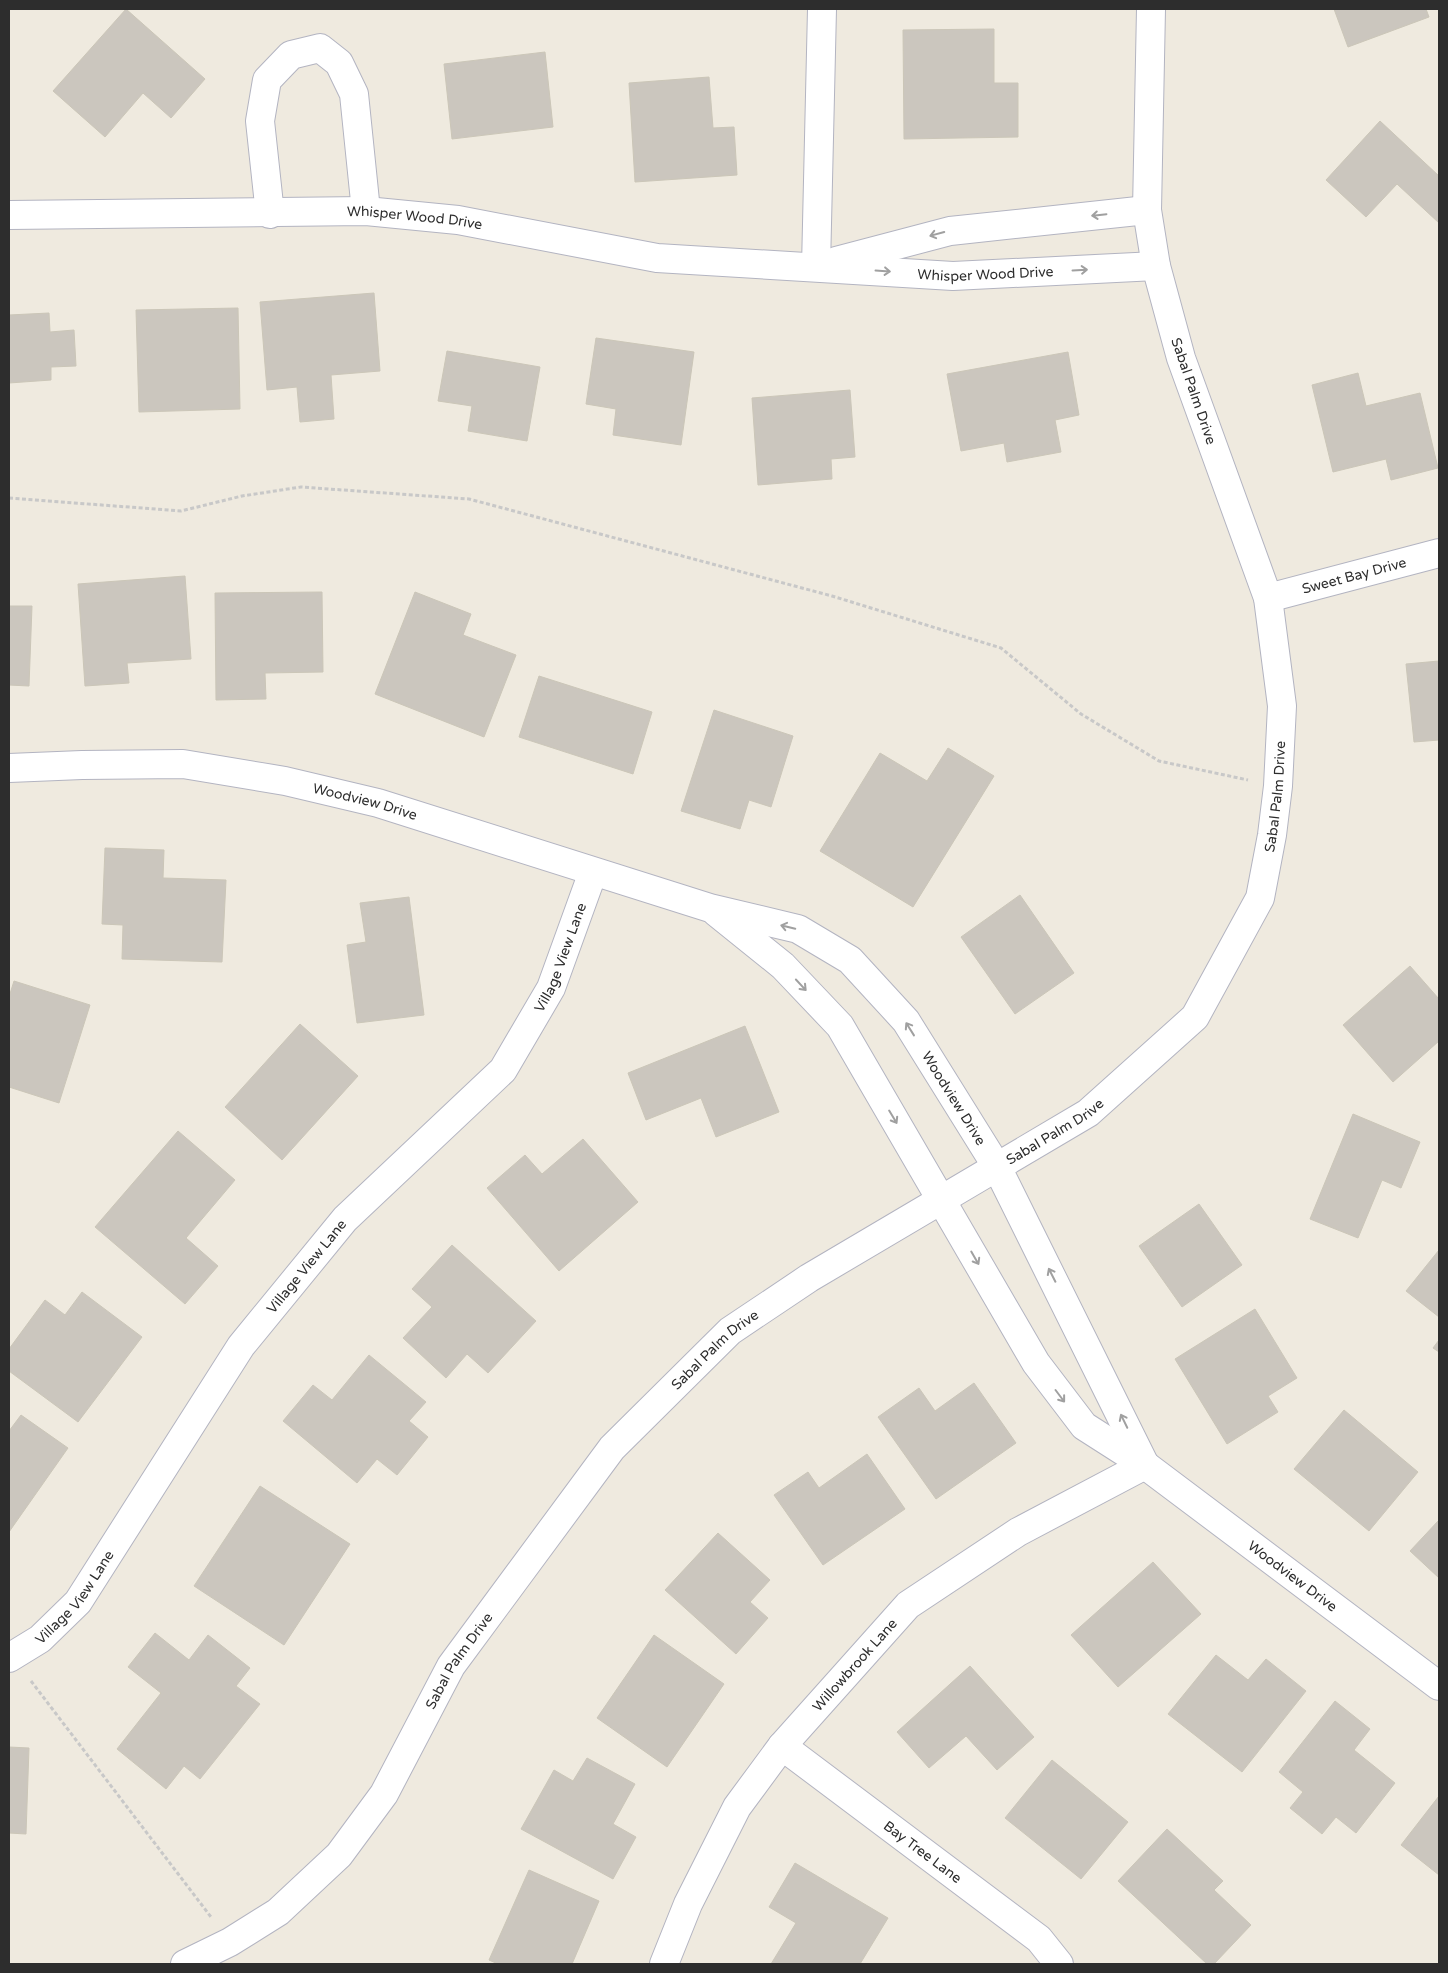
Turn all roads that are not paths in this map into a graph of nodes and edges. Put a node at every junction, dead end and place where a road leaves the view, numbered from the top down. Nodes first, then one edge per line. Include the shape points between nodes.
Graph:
1 (822, 9) edge
2 (1151, 9) edge
3 (1147, 210) junction
4 (366, 211) junction
5 (270, 214) junction
6 (9, 216) edge
7 (1156, 266) junction
8 (816, 267) junction
9 (1439, 553) edge
10 (1268, 598) junction
11 (9, 768) edge
12 (594, 872) junction
13 (710, 908) junction
14 (997, 1166) junction
15 (941, 1199) junction
16 (1145, 1465) junction
17 (11, 1657) edge
18 (1439, 1686) edge
19 (782, 1746) junction
20 (186, 1964) edge
21 (664, 1964) edge
22 (1059, 1964) edge

1 - 8 street
2 - 3 street, Sabal Palm Drive
3 - 7 street, Sabal Palm Drive
3 -> 8 street, Whisper Wood Drive via 950,230
4 - 5 street, Whisper Wood Drive
4 - 5 street via 354,94 339,63 320,48 291,55 267,80 260,121
4 - 8 street, Whisper Wood Drive via 458,220 658,258
5 - 6 street, Whisper Wood Drive
8 -> 7 street, Whisper Wood Drive via 953,276
7 - 10 street, Sabal Palm Drive via 1181,358
9 - 10 street, Sweet Bay Drive
10 - 14 street, Sabal Palm Drive via 1282,706 1278,786 1260,898 1195,1017 1088,1113
11 - 12 street, Woodview Drive via 183,764 285,781 378,802
12 - 13 street, Woodview Drive
12 - 17 street, Village View Lane via 551,988 503,1070 345,1219 241,1346 78,1602 40,1639
14 -> 13 street, Woodview Drive via 906,1021 850,960 798,929
13 -> 15 street, Woodview Drive via 783,966 840,1026
14 - 15 street, Sabal Palm Drive
16 -> 14 street, Woodview Drive
15 -> 16 street, Woodview Drive via 1036,1363 1066,1403 1084,1426
15 - 20 street, Sabal Palm Drive via 809,1278 730,1331 612,1448 451,1666 384,1794 339,1855 278,1912
16 - 18 street, Woodview Drive
16 - 19 street, Willowbrook Lane via 1018,1532 908,1605
19 - 21 street, Willowbrook Lane via 737,1807 688,1904
19 - 22 street, Bay Tree Lane via 1039,1939

